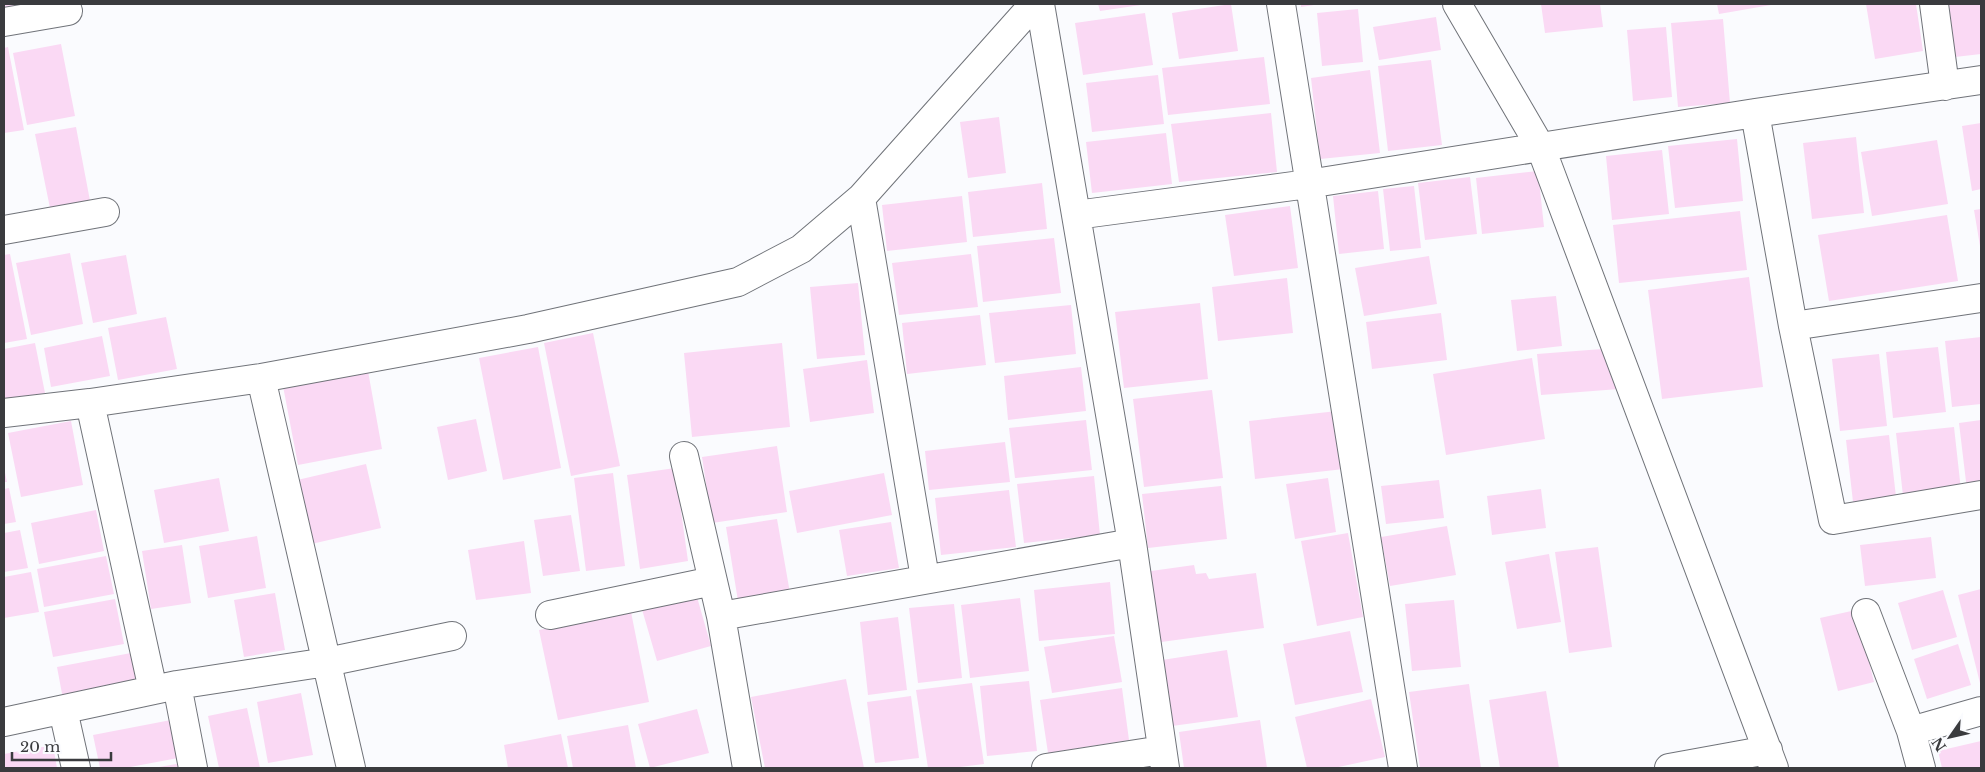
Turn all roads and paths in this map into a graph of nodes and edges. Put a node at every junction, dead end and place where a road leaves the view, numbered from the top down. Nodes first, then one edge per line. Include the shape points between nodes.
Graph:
1 (1034, 4) edge
2 (1040, 4) edge
3 (1281, 4) edge
4 (1457, 4) edge
5 (1934, 4) edge
6 (68, 11) dead end
7 (4, 22) edge
8 (1981, 80) edge
9 (1945, 86) junction
10 (1755, 113) junction
11 (1541, 148) junction
12 (1308, 184) junction
13 (861, 198) junction
14 (105, 212) dead end
15 (1076, 215) junction
16 (4, 230) edge
17 (1981, 298) edge
18 (1793, 326) junction
19 (261, 378) junction
20 (90, 403) junction
21 (4, 413) edge
22 (684, 456) dead end
23 (1981, 495) edge
24 (1132, 543) junction
25 (925, 578) junction
26 (713, 581) junction
27 (1866, 613) dead end
28 (550, 615) dead end
29 (721, 616) junction
30 (452, 636) dead end
31 (327, 662) junction
32 (165, 688) junction
33 (63, 710) junction
34 (1981, 712) edge
35 (4, 722) edge
36 (1911, 731) junction
37 (1164, 759) edge
38 (1771, 759) edge
39 (76, 768) edge
40 (193, 768) edge
41 (350, 768) edge
42 (747, 768) edge
43 (1046, 768) edge
44 (1403, 768) edge
45 (1669, 768) edge
46 (1921, 768) edge

1 - 13 street
2 - 15 street
3 - 12 street
4 - 11 street
5 - 9 street
6 - 7 street
8 - 9 street
9 - 10 street
10 - 11 street
10 - 18 street
11 - 12 street
11 - 38 street
12 - 15 street
12 - 44 street
13 - 19 street via 801,249 738,282 528,329
13 - 25 street
14 - 16 street
15 - 24 street
17 - 18 street
18 - 23 street via 1833,520
19 - 20 street
19 - 31 street
20 - 21 street
20 - 32 street
22 - 26 street
24 - 25 street
24 - 37 street
25 - 29 street
26 - 28 street
26 - 29 street
27 - 36 street
29 - 42 street
30 - 31 street
31 - 32 street
31 - 41 street
32 - 33 street
32 - 40 street
33 - 35 street
33 - 39 street
34 - 36 street
36 - 46 street
37 - 43 street
38 - 45 street

